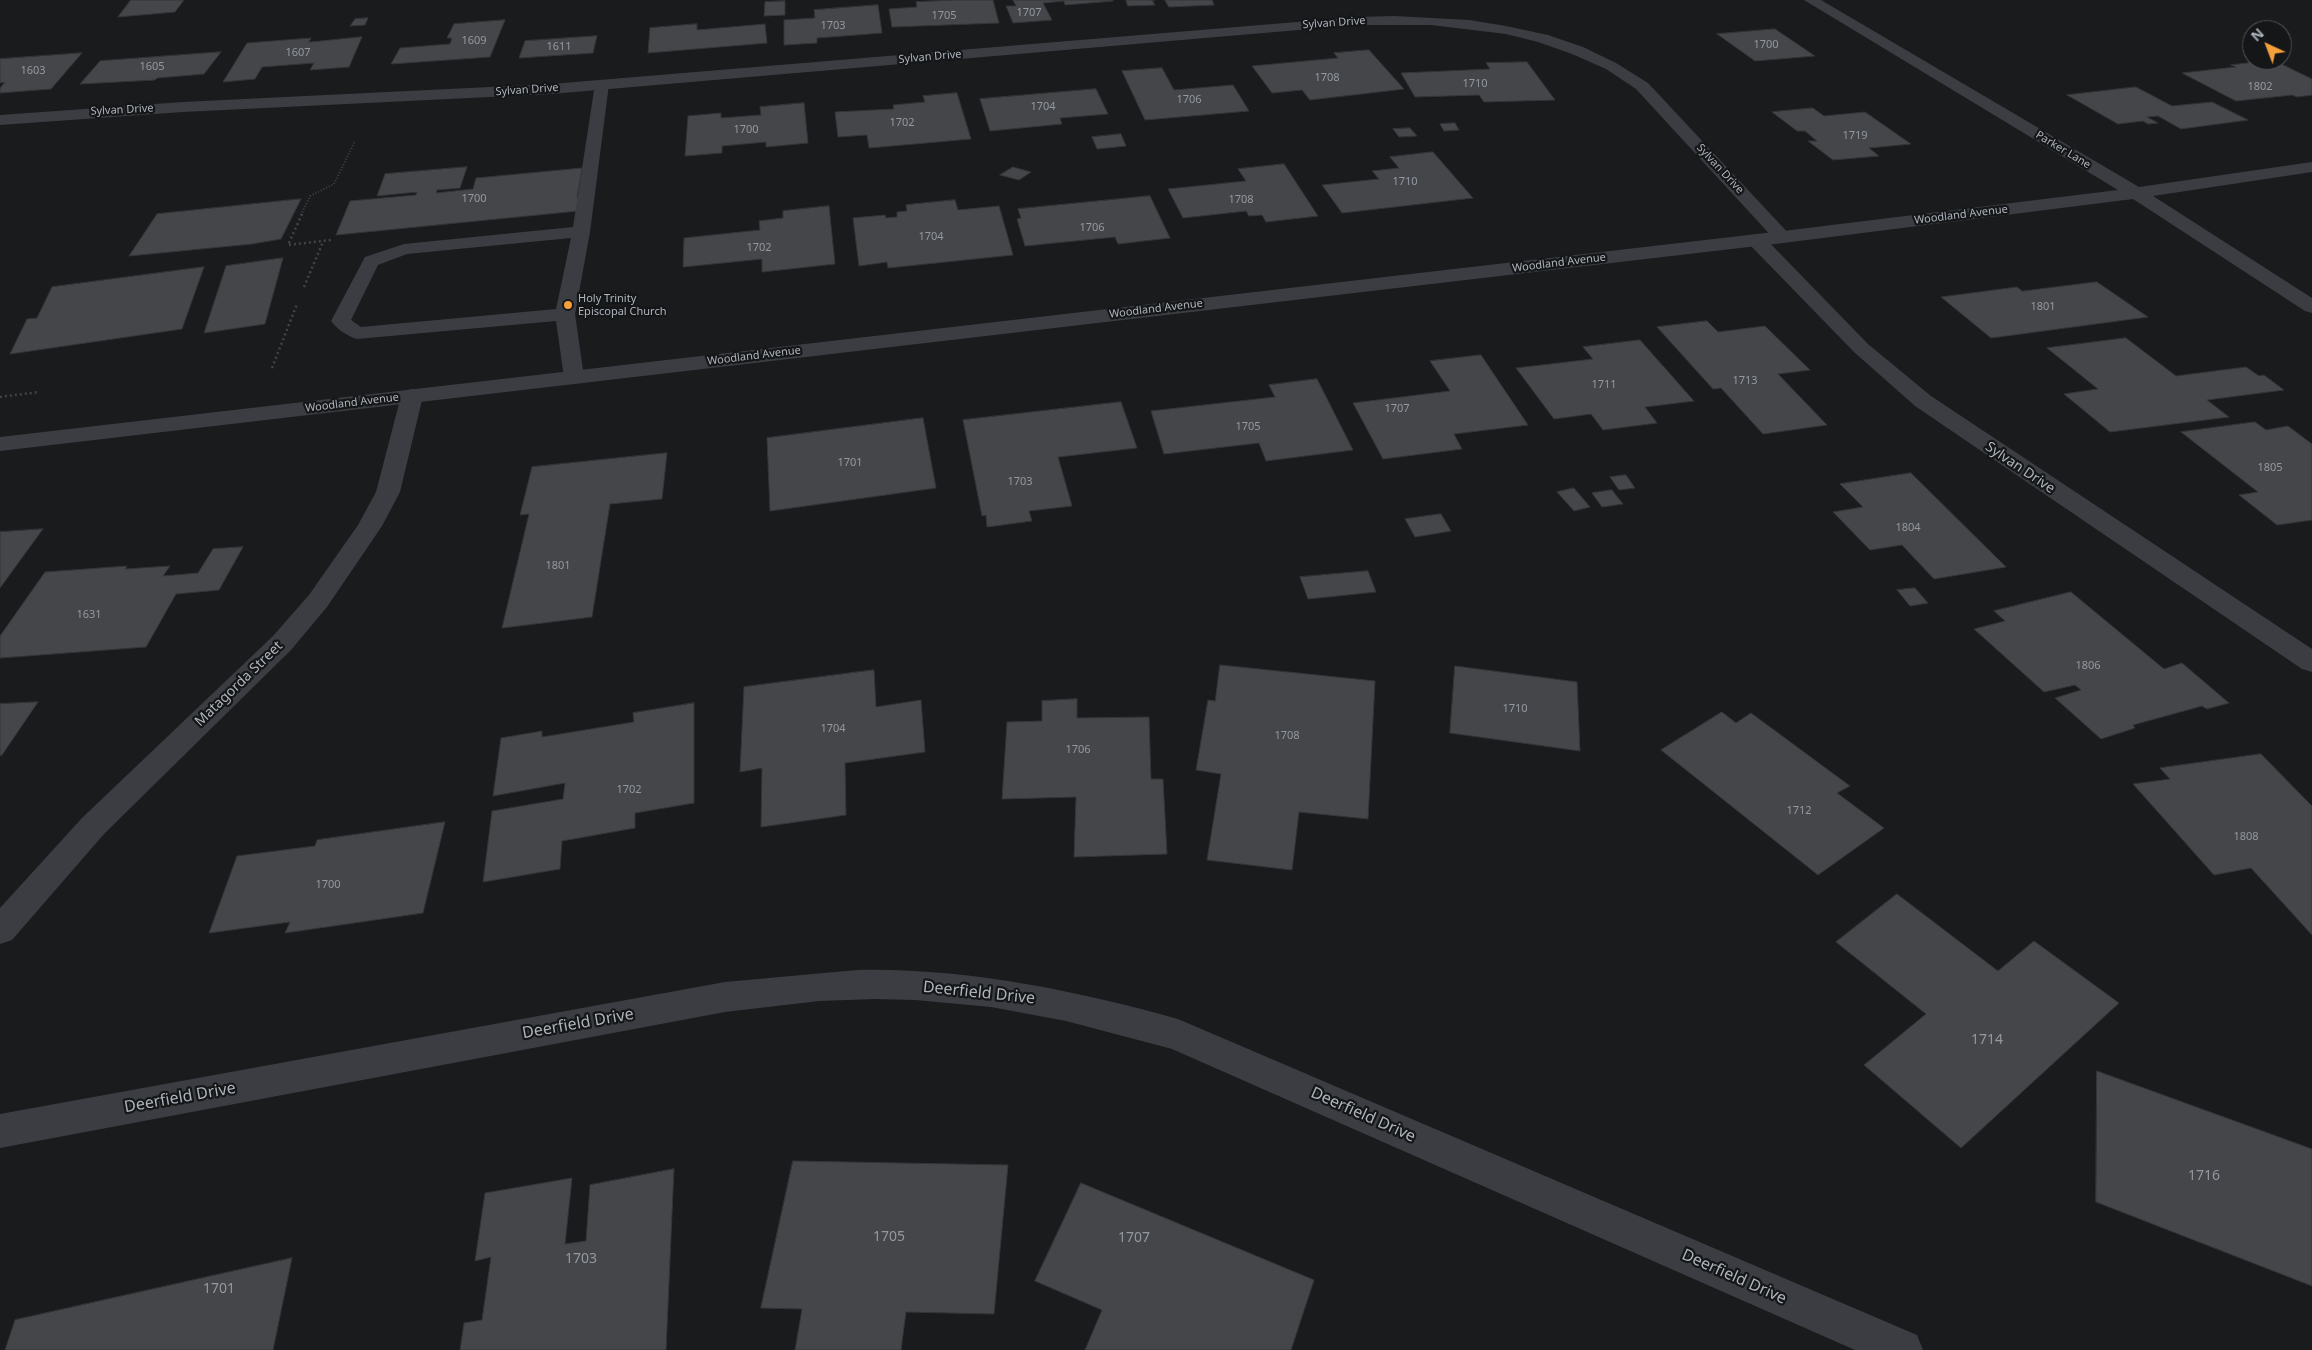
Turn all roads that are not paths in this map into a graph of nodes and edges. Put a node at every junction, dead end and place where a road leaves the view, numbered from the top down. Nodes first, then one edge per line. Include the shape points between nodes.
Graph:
1 (1811, 0) edge
2 (602, 84) junction
3 (0, 120) edge
4 (2312, 168) edge
5 (2136, 193) junction
6 (581, 232) junction
7 (1783, 237) junction
8 (1756, 240) junction
9 (2312, 307) edge
10 (565, 314) junction
11 (574, 377) junction
12 (412, 396) junction
13 (0, 444) edge
14 (2312, 662) edge
15 (0, 930) edge
16 (0, 1131) edge
17 (1902, 1350) edge

1 - 5 street, Parker Lane
2 - 3 street, Sylvan Drive via 155,108
2 - 6 lane
2 - 7 street, Sylvan Drive via 1357,21 1416,20 1477,26 1562,45 1598,59 1630,77
4 - 5 street, Woodland Avenue
5 - 7 street, Woodland Avenue
5 - 9 street, Parker Lane
6 - 10 lane
6 - 10 lane via 404,249 371,261 342,321 357,333
7 - 8 street, Woodland Avenue
8 - 11 street, Woodland Avenue
8 - 14 street, Sylvan Drive via 1861,348 1923,401
10 - 11 lane
11 - 12 street, Woodland Avenue
12 - 13 street, Woodland Avenue
12 - 15 street, Matagorda Street via 388,492 352,554 318,601 282,643 93,826
16 - 17 street, Deerfield Drive via 725,997 820,986 945,986 1028,996 1113,1015 1178,1035

